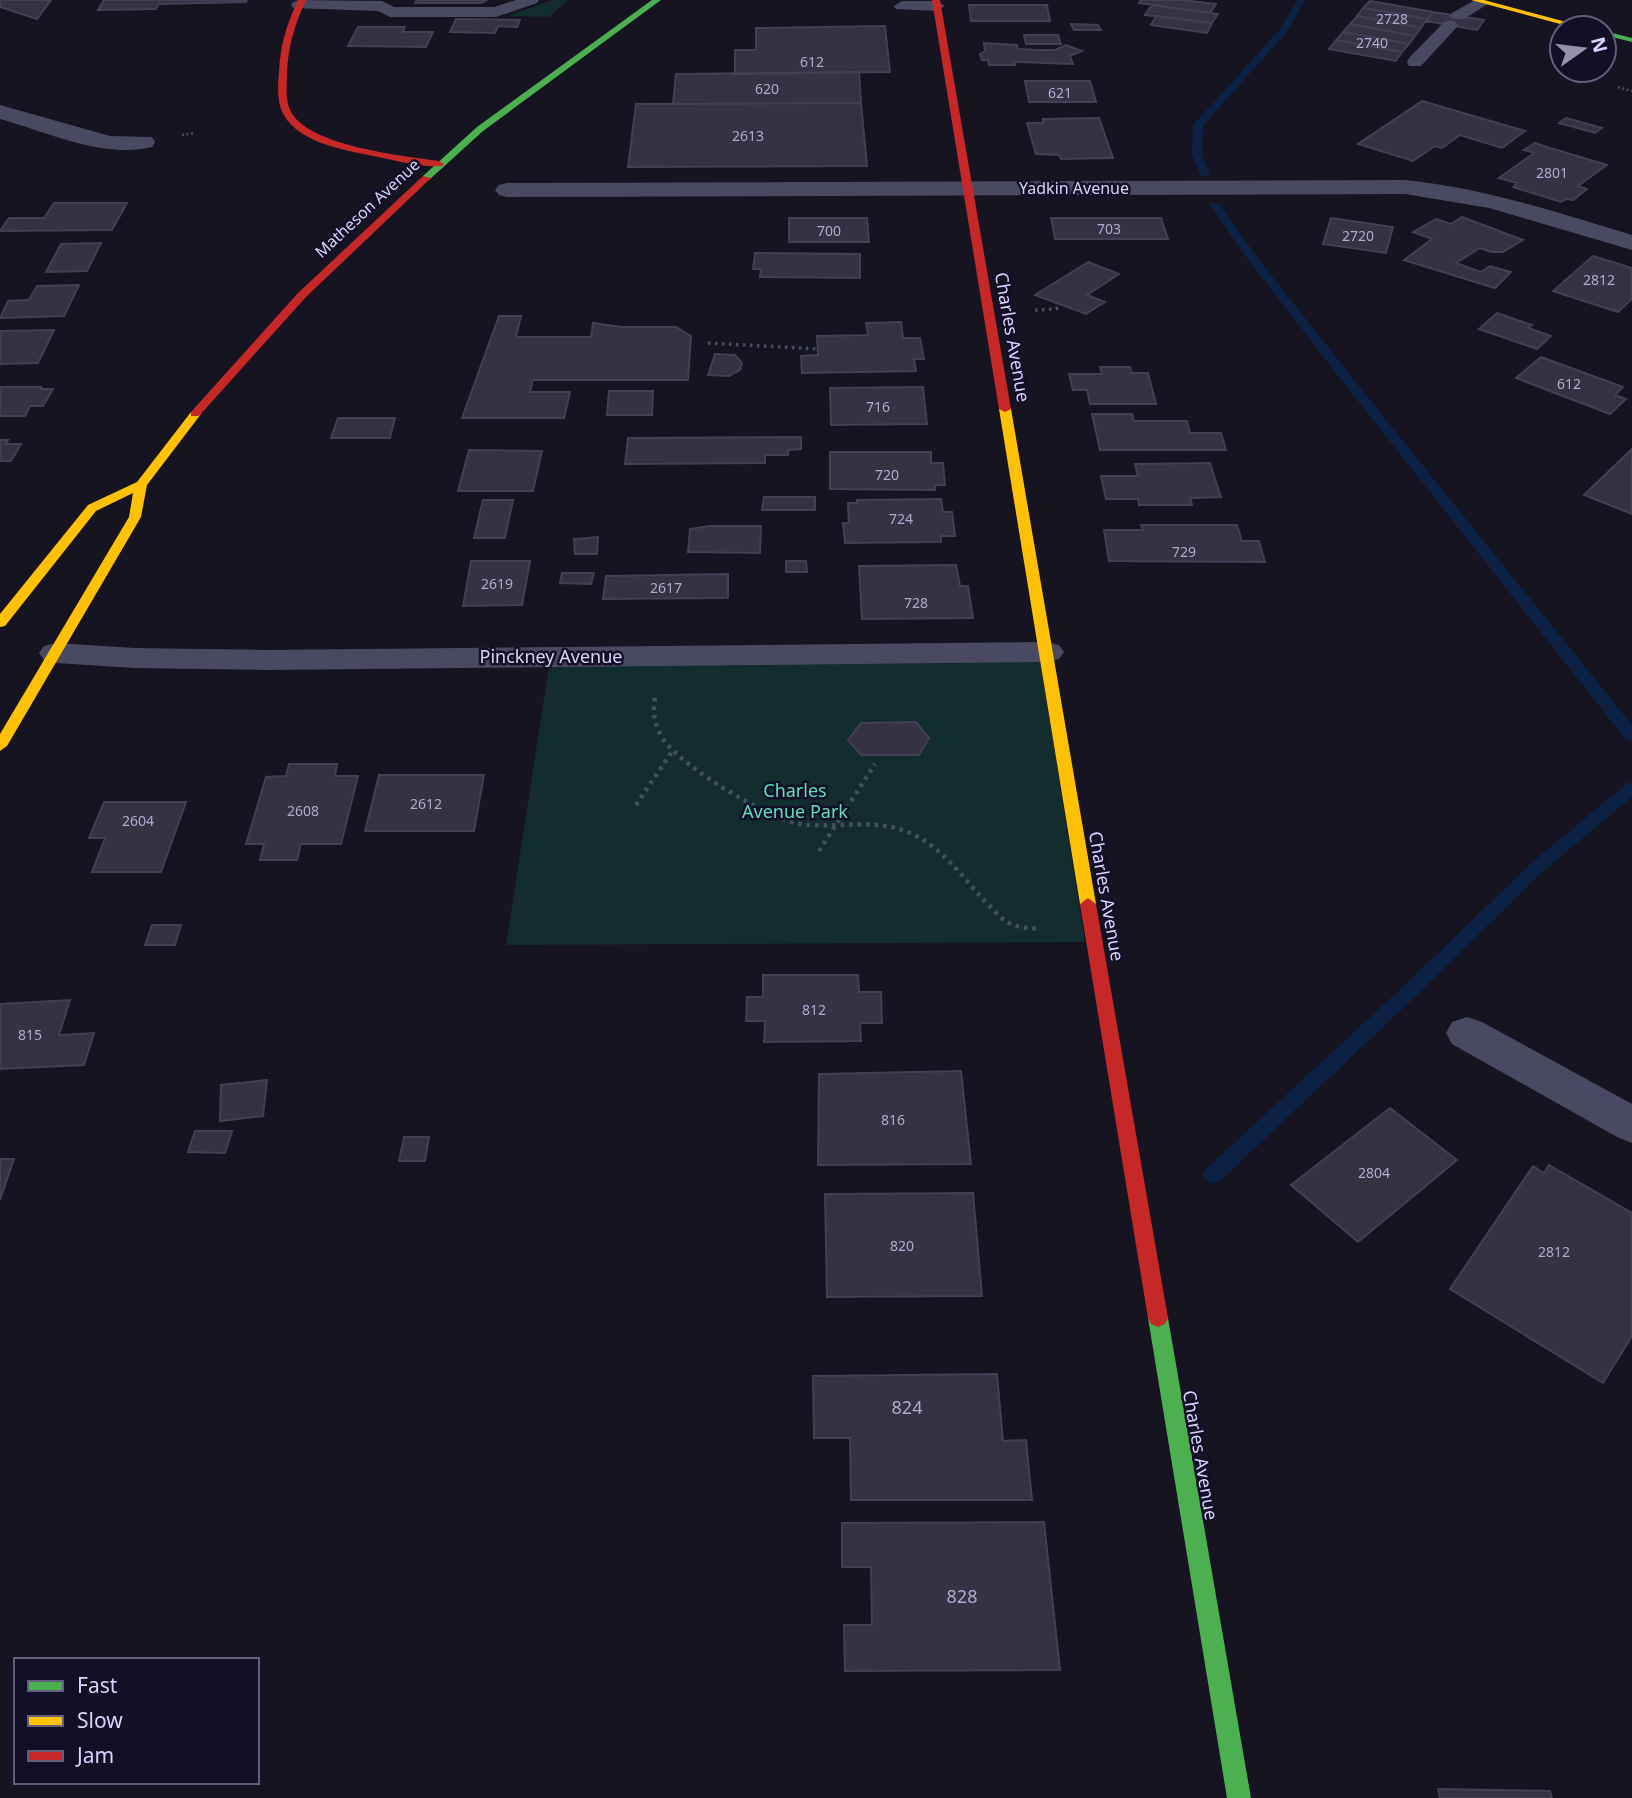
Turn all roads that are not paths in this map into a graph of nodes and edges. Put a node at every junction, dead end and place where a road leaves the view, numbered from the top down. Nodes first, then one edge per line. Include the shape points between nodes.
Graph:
1 (531, 0) edge
2 (657, 0) edge
3 (1481, 1) edge
4 (301, 2) edge
5 (936, 3) edge
6 (902, 6) dead end
7 (1548, 18) edge
8 (1415, 62) dead end
9 (0, 112) edge
10 (144, 142) dead end
11 (439, 164) junction
12 (968, 188) junction
13 (508, 190) dead end
14 (1632, 243) edge
15 (141, 485) junction
16 (0, 623) edge
17 (1047, 652) junction
18 (56, 653) junction
19 (0, 746) edge
20 (1467, 1033) dead end
21 (1632, 1125) edge
22 (1239, 1798) edge

1 - 4 lane via 496,12 390,12 382,6
2 - 11 street, Matheson Avenue
3 - 7 street
3 - 8 lane via 1454,21
4 - 11 street via 282,59 287,115 305,133 349,147
5 - 6 lane
5 - 12 street, Charles Avenue
9 - 10 street via 109,143
11 - 15 street, Matheson Avenue via 302,295 204,404
12 - 13 street, Yadkin Avenue
12 - 14 street, Yadkin Avenue via 1430,189 1480,198
12 - 17 street, Charles Avenue
15 - 16 street, Matheson Avenue via 92,508
15 - 18 street, Matheson Avenue via 135,517
17 - 18 street, Pinckney Avenue via 267,660
17 - 22 street, Charles Avenue
18 - 19 street, Matheson Avenue
20 - 21 street

